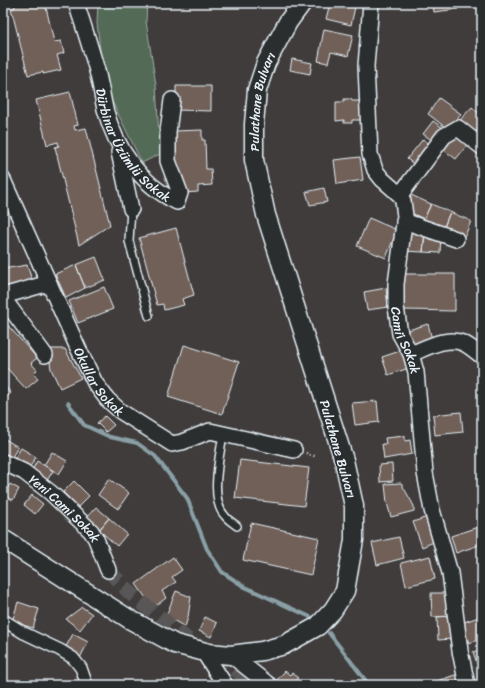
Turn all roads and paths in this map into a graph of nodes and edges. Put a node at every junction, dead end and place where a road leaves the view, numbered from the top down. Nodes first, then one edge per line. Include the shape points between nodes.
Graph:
1 (76, 3) edge
2 (302, 3) edge
3 (371, 3) edge
4 (172, 100) dead end
5 (115, 135) junction
6 (482, 147) edge
7 (3, 180) edge
8 (400, 195) junction
9 (131, 209) joint
10 (404, 221) junction
11 (456, 239) dead end
12 (49, 283) junction
13 (3, 297) edge
14 (149, 316) dead end
15 (45, 354) dead end
16 (411, 354) junction
17 (482, 356) edge
18 (223, 434) junction
19 (294, 450) dead end
20 (3, 462) edge
21 (237, 526) dead end
22 (3, 539) edge
23 (108, 570) tunnel mouth
24 (3, 620) edge
25 (203, 651) junction
26 (232, 655) junction
27 (87, 685) edge
28 (225, 685) edge
29 (269, 685) edge
30 (467, 685) edge

1 - 5 street, Dürbinar Üzümlü Sokak
2 - 26 street, Pulathane Bulvarı via 288,22 266,63 257,90 254,160 266,215 344,460 354,506 354,540 345,591 333,610 318,626 284,645
3 - 8 street via 366,66 370,154 375,170
4 - 5 street, Dürbinar Üzümlü Sokak via 168,161 180,193 177,202 141,177
5 - 9 street
6 - 8 street via 458,128 444,136
7 - 12 street, Okullar Sokak
8 - 10 street, Camii Sokak
9 - 14 lane via 129,241
10 - 11 street
10 - 16 street, Camii Sokak via 396,278 396,307 400,334
12 - 13 street
12 - 18 street, Okullar Sokak via 95,383 120,411 172,444 210,432
13 - 15 street
16 - 17 street via 451,341 463,343
16 - 30 street, Camii Sokak via 416,372 425,473 432,510 450,572
18 - 19 street, Okullar Sokak
18 - 21 lane via 216,481 218,500 224,515
20 - 23 street, Yeni Cami Sokak via 24,472 90,532 96,539
22 - 25 street, Pulathane Bulvarı via 129,619 175,644
24 - 27 street via 73,658 81,668
25 - 26 street, Pulathane Bulvarı
25 - 28 street
26 - 29 street

